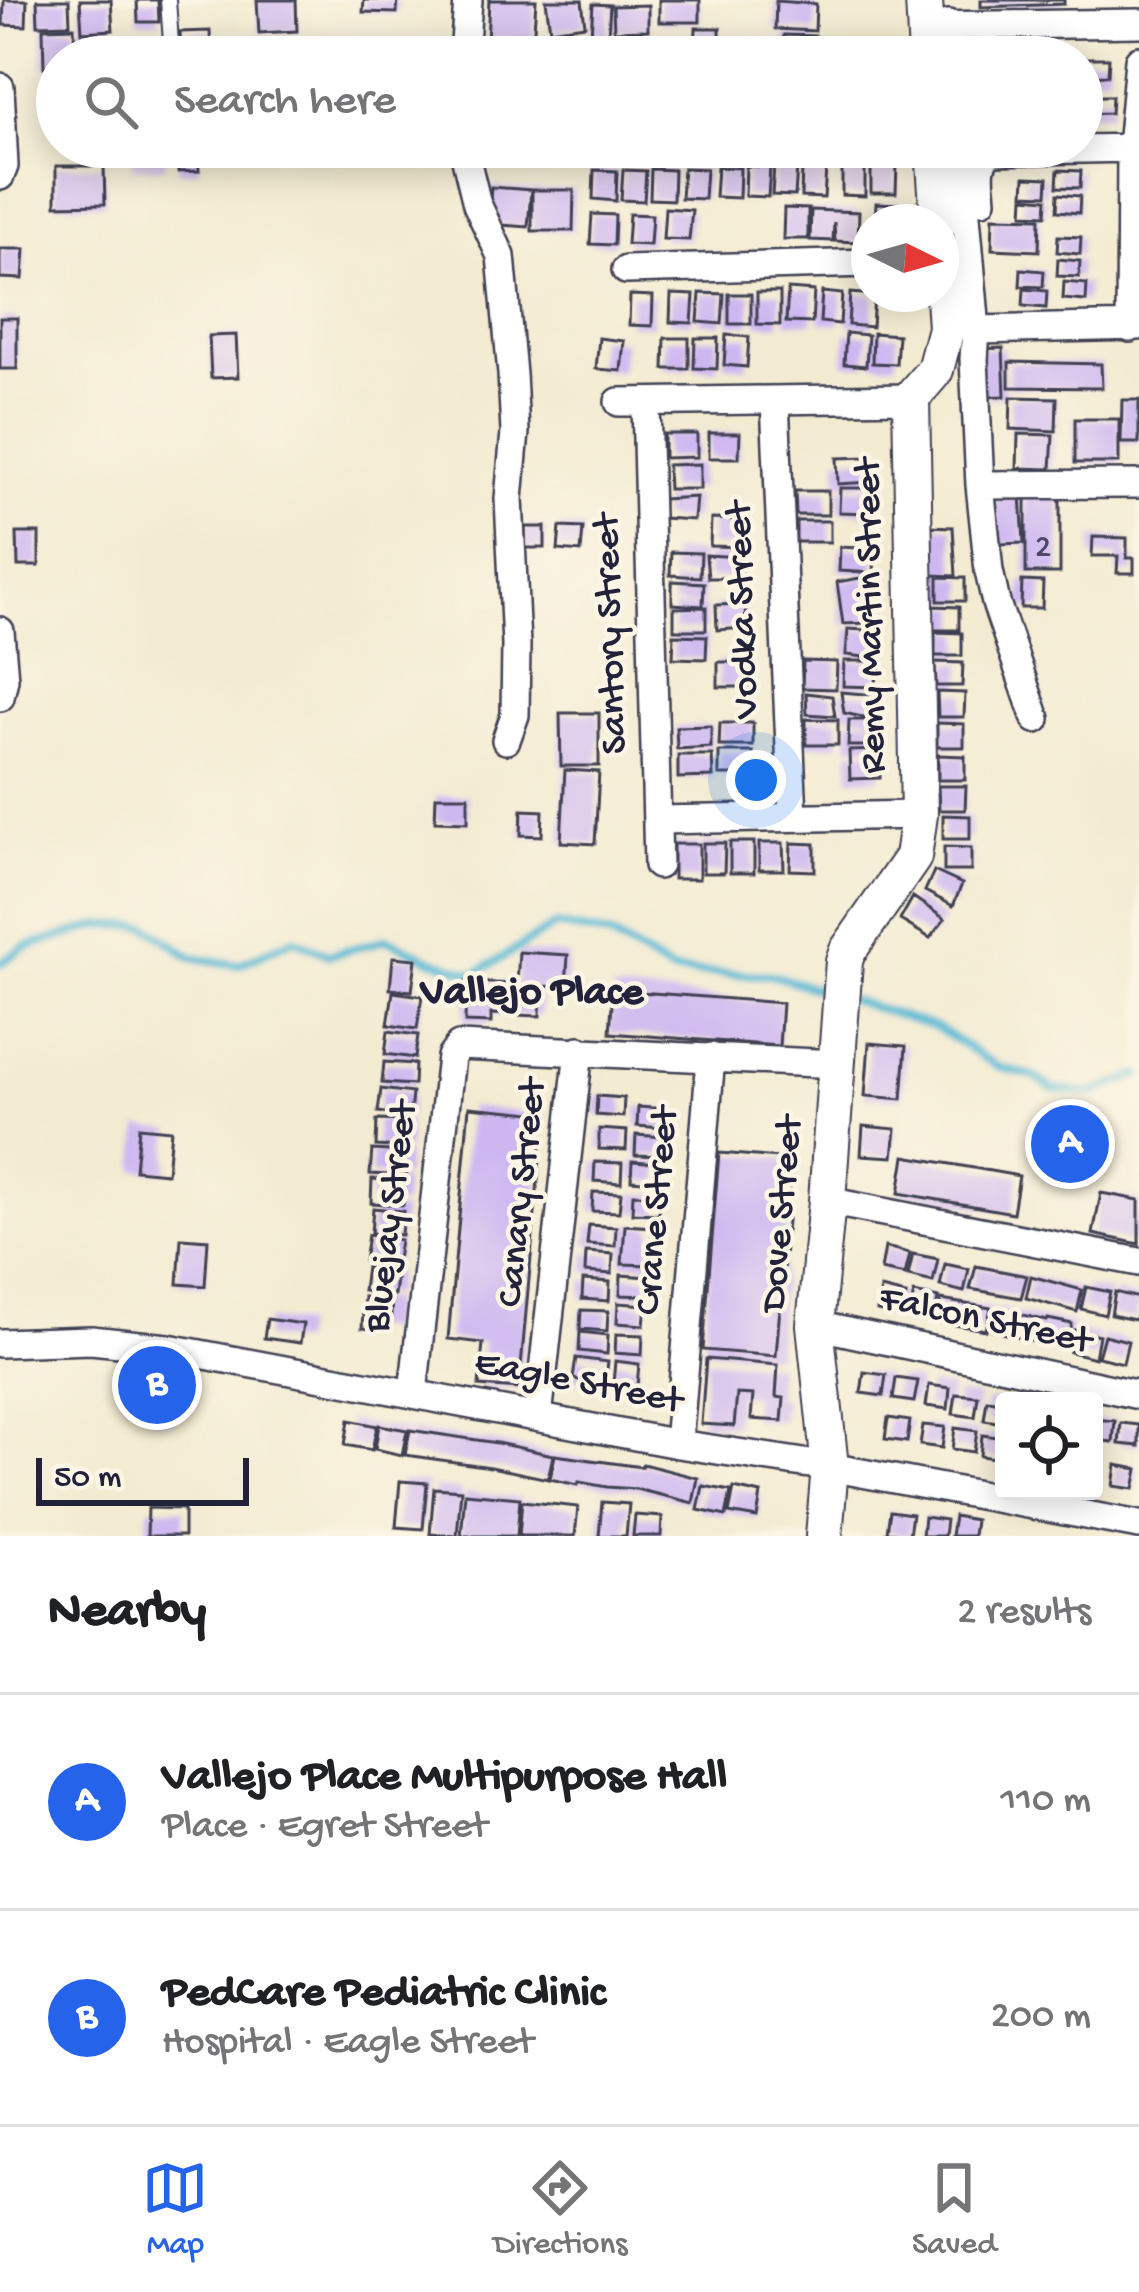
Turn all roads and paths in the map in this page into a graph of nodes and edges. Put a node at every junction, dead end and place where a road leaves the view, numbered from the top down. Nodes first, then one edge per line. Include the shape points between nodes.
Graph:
1 (168, 0) edge
2 (468, 0) edge
3 (1139, 23) edge
4 (931, 27) edge
5 (171, 36) edge
6 (465, 36) edge
7 (1139, 60) edge
8 (0, 87) edge
9 (1131, 148) junction
10 (1103, 149) edge
11 (468, 168) edge
12 (935, 168) edge
13 (963, 168) edge
14 (980, 168) edge
15 (0, 176) edge
16 (938, 204) edge
17 (851, 264) edge
18 (626, 270) dead end
19 (945, 312) edge
20 (1134, 327) edge
21 (984, 330) junction
22 (911, 398) junction
23 (775, 400) junction
24 (1139, 484) edge
25 (980, 485) junction
26 (0, 631) edge
27 (0, 697) edge
28 (1036, 719) dead end
29 (506, 740) dead end
30 (919, 814) junction
31 (793, 817) junction
32 (657, 820) junction
33 (658, 865) dead end
34 (844, 967) joint
35 (579, 1050) junction
36 (711, 1058) junction
37 (838, 1064) junction
38 (827, 1201) junction
39 (1139, 1262) edge
40 (815, 1325) junction
41 (0, 1343) edge
42 (412, 1393) junction
43 (1139, 1395) edge
44 (538, 1417) junction
45 (678, 1444) junction
46 (830, 1467) junction
47 (1139, 1525) edge
48 (824, 1536) edge

1 - 5 lane
2 - 6 street
3 - 4 street
7 - 9 street
8 - 15 street
9 - 10 street
9 - 20 street
11 - 29 street via 501,256 512,374 516,668
12 - 16 street
13 - 21 street
14 - 21 street
17 - 18 street
19 - 22 street via 935,370
20 - 21 street
21 - 25 street via 974,359
22 - 23 street
22 - 30 street, Remy Martin Street
23 - 31 street, Vodka Street
23 - 32 street, Santory Street via 633,402
24 - 25 street
25 - 28 street via 996,603
26 - 27 street
30 - 31 street
30 - 34 street, Remy Martin Street via 914,857
31 - 32 street
32 - 33 street, Santory Street
34 - 37 street, Dove Street
35 - 36 street
35 - 42 street, Bluejay Street via 454,1050
35 - 44 street, Canary Street
36 - 37 street
36 - 45 street, Crane Street
37 - 38 street, Dove Street
38 - 39 street
38 - 40 street, Dove Street
40 - 43 street, Falcon Street
40 - 46 street, Dove Street
41 - 42 street, Eagle Street via 169,1348
42 - 44 street, Eagle Street
44 - 45 street, Eagle Street
45 - 46 street, Eagle Street
46 - 47 street, Eagle Street
46 - 48 street, Dove Street

